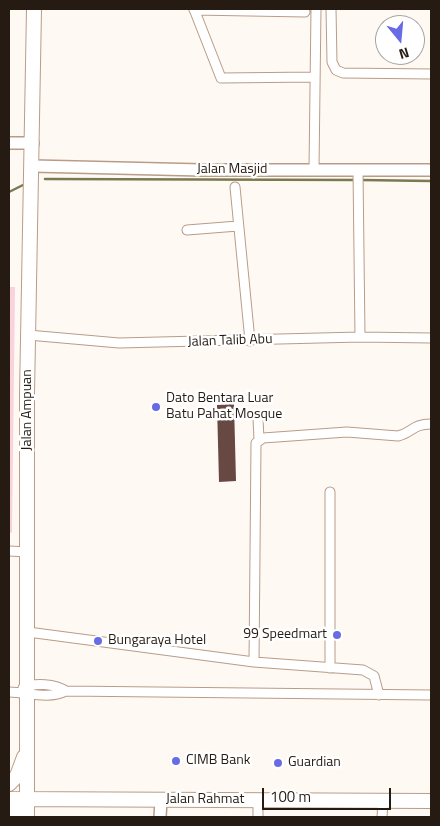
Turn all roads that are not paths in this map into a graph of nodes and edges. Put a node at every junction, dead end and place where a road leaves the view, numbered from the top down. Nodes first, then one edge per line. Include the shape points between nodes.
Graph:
1 (34, 9) edge
2 (316, 9) edge
3 (331, 9) edge
4 (194, 10) edge
5 (305, 12) dead end
6 (431, 74) edge
7 (315, 77) junction
8 (9, 143) edge
9 (34, 144) junction
10 (32, 166) junction
11 (314, 169) junction
12 (431, 170) edge
13 (358, 174) junction
14 (234, 187) dead end
15 (238, 226) junction
16 (187, 230) dead end
17 (28, 335) junction
18 (360, 336) junction
19 (431, 338) edge
20 (250, 341) junction
21 (258, 418) dead end
22 (431, 424) edge
23 (259, 440) junction
24 (330, 492) dead end
25 (9, 551) edge
26 (28, 552) junction
27 (28, 632) junction
28 (254, 662) junction
29 (330, 668) junction
30 (20, 691) edge
31 (380, 695) junction
32 (431, 695) edge
33 (27, 747) junction
34 (9, 784) edge
35 (9, 799) edge
36 (160, 800) junction
37 (258, 800) junction
38 (383, 801) junction
39 (431, 801) edge
40 (27, 809) edge
41 (9, 811) edge
42 (160, 817) edge
43 (258, 817) edge
44 (382, 817) edge

1 - 9 main road, Jalan Ampuan
2 - 7 street
3 - 6 street via 332,62 336,70 343,73
4 - 5 street
4 - 7 street via 221,78
7 - 11 street
8 - 9 street
9 - 10 main road, Jalan Ampuan
10 - 11 street, Jalan Masjid
10 - 17 main road, Jalan Ampuan
11 - 13 street, Jalan Masjid
12 - 13 street, Jalan Masjid
13 - 18 street
14 - 15 street
15 - 16 street
15 - 20 street
17 - 20 street, Jalan Talib Abu via 119,343
17 - 26 main road, Jalan Ampuan
18 - 19 street, Jalan Talib Abu
18 - 20 street, Jalan Talib Abu
21 - 23 street
22 - 23 street via 416,425 398,436 347,432
23 - 28 street via 256,443
24 - 29 street
25 - 26 street
26 - 27 main road, Jalan Ampuan
27 - 28 street
27 - 30 main road, Jalan Ampuan
28 - 29 street
29 - 31 street via 370,672
30 - 31 street via 58,686 66,691
30 - 33 main road, Jalan Ampuan
31 - 32 street
33 - 34 main road via 17,776
33 - 40 main road, Jalan Ampuan
35 - 40 main road, Jalan Rahmat
36 - 37 main road, Jalan Rahmat
36 - 40 main road, Jalan Rahmat
36 - 42 street
37 - 38 main road, Jalan Rahmat
37 - 43 street
38 - 39 main road, Jalan Rahmat
38 - 44 street
40 - 41 main road, Jalan Rahmat

